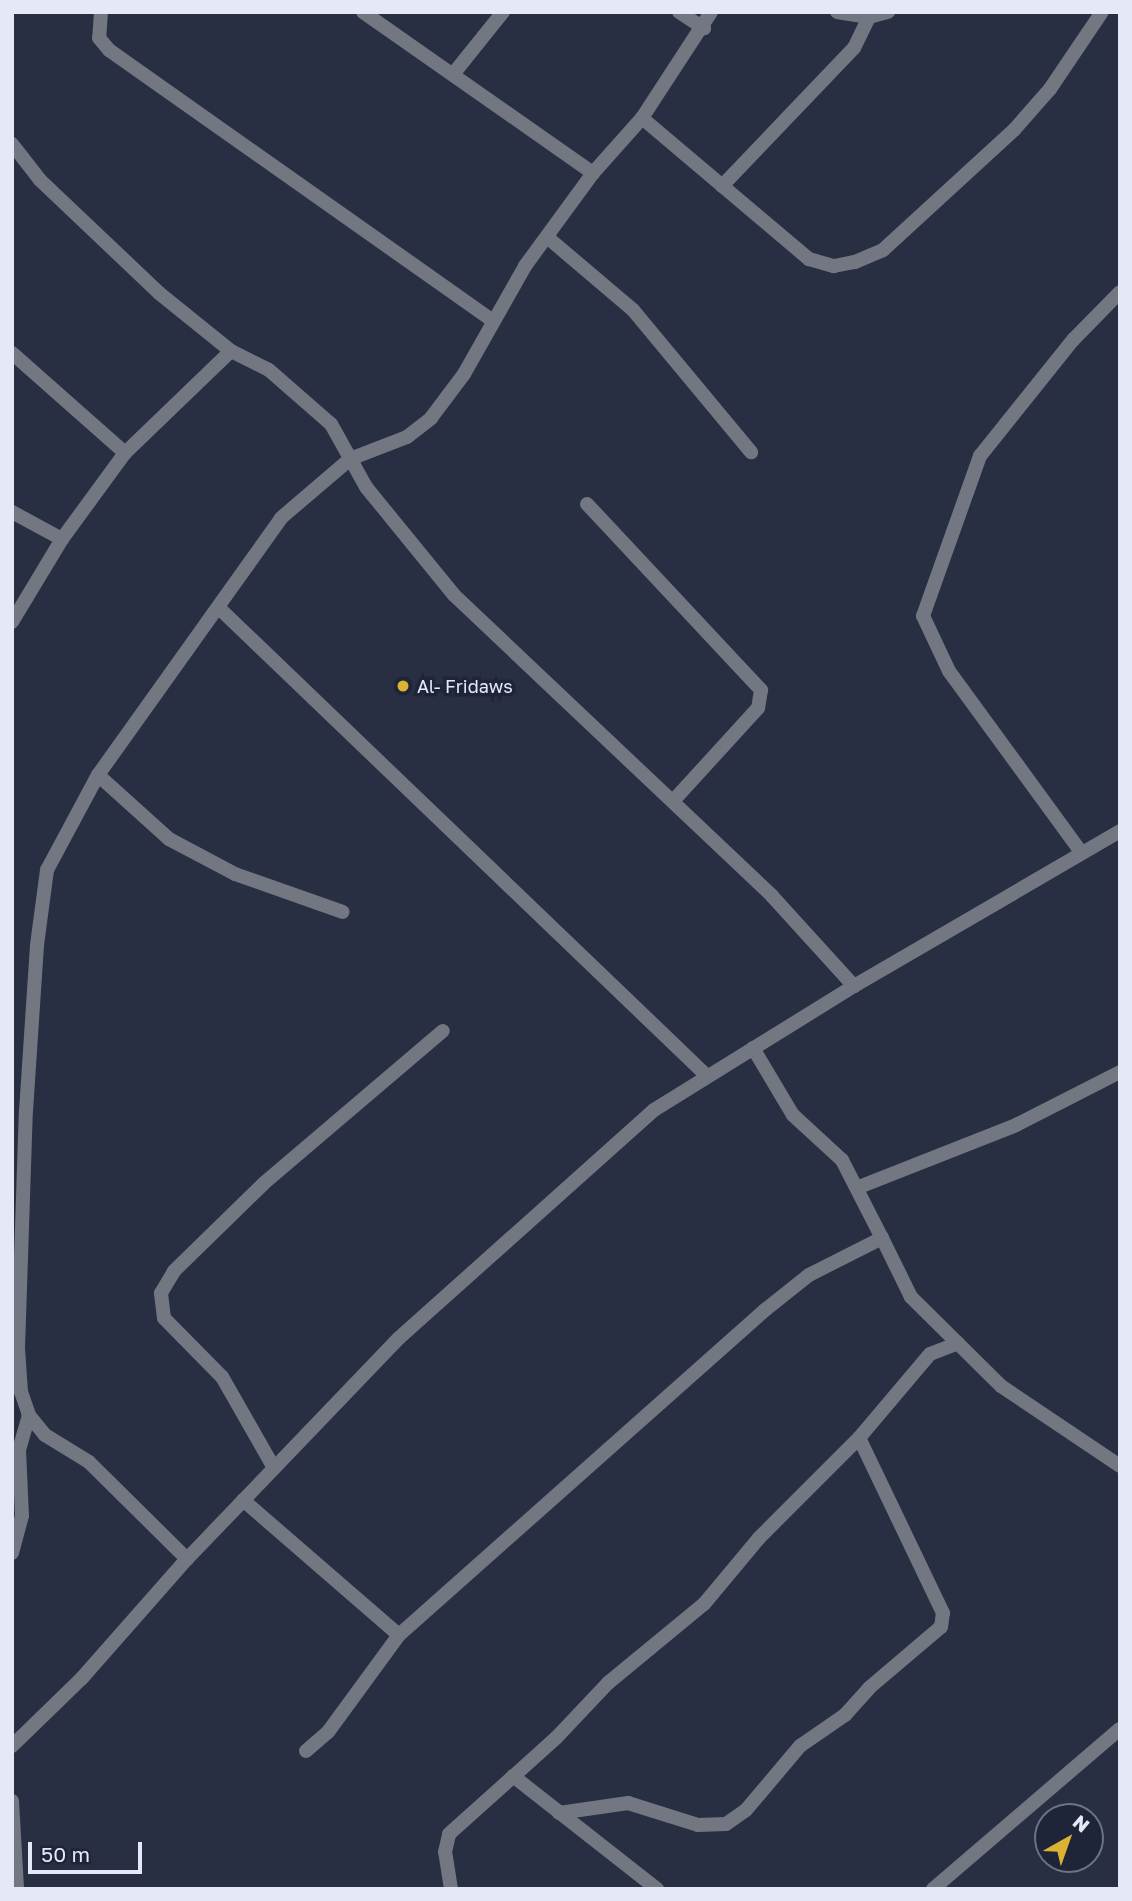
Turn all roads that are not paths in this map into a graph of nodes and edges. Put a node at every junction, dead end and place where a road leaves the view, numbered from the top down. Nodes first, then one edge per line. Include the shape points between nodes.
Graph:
1 (101, 12) edge
2 (363, 12) edge
3 (503, 12) edge
4 (679, 12) edge
5 (711, 12) edge
6 (837, 12) edge
7 (888, 12) edge
8 (1102, 12) edge
9 (869, 17) junction
10 (704, 28) junction
11 (454, 73) junction
12 (642, 118) junction
13 (12, 144) edge
14 (593, 173) junction
15 (722, 186) junction
16 (547, 237) junction
17 (1120, 292) edge
18 (492, 320) junction
19 (231, 351) junction
20 (12, 353) edge
21 (751, 452) dead end
22 (125, 453) junction
23 (350, 459) junction
24 (587, 505) dead end
25 (12, 512) edge
26 (62, 539) junction
27 (219, 608) junction
28 (12, 622) edge
29 (98, 775) junction
30 (673, 801) junction
31 (1120, 831) edge
32 (1081, 852) junction
33 (344, 912) dead end
34 (854, 986) junction
35 (443, 1031) dead end
36 (753, 1048) junction
37 (1120, 1072) edge
38 (706, 1075) junction
39 (859, 1187) junction
40 (882, 1238) junction
41 (958, 1343) junction
42 (29, 1415) junction
43 (859, 1438) junction
44 (1120, 1466) edge
45 (274, 1468) junction
46 (243, 1500) junction
47 (12, 1553) edge
48 (187, 1559) junction
49 (399, 1635) junction
50 (1117, 1735) edge
51 (12, 1746) edge
52 (306, 1751) dead end
53 (513, 1776) junction
54 (12, 1801) edge
55 (559, 1813) junction
56 (17, 1889) edge
57 (451, 1889) edge
58 (657, 1889) edge
59 (933, 1889) edge

1 - 18 street via 99,38 109,50
2 - 11 street
3 - 11 street
4 - 10 street
5 - 10 street
6 - 9 street
7 - 9 street
8 - 15 street via 1050,89 1014,130 883,250 834,266 809,259
9 - 15 street via 854,48
10 - 12 street
11 - 14 street
12 - 14 street
12 - 15 street
13 - 19 street via 101,242
14 - 16 street
16 - 18 street
16 - 21 street via 633,310
17 - 32 street via 1073,340 980,456 923,616 949,671
18 - 23 street via 464,374 431,418 407,437
19 - 22 street
19 - 23 street via 269,370 304,398 331,424
20 - 22 street
22 - 26 street
23 - 27 street via 281,518
23 - 30 street via 402,536 454,595
24 - 30 street via 761,690 758,708
25 - 26 street
26 - 28 street
27 - 29 street
27 - 38 street
29 - 33 street via 169,839 235,874
29 - 42 street via 47,870 37,946 18,1348 21,1392
30 - 34 street via 789,912
31 - 32 street
32 - 34 street
34 - 36 street
35 - 45 street via 263,1184 174,1271 161,1293 164,1318 222,1377
36 - 38 street
36 - 39 street via 793,1115 842,1160
37 - 39 street via 1016,1125
38 - 45 street via 654,1110 399,1338
39 - 40 street
40 - 41 street via 911,1297
40 - 49 street via 809,1275 765,1310
41 - 43 street via 930,1353
41 - 44 street via 1026,1407
42 - 47 street via 19,1450 22,1516
42 - 48 street via 44,1435 104,1475
43 - 53 street via 759,1538 704,1604 608,1683
43 - 55 street via 943,1613 941,1627 869,1688 845,1715 800,1746 746,1810 726,1824 698,1825 628,1803
45 - 46 street
46 - 48 street
46 - 49 street
48 - 51 street via 82,1678
49 - 52 street via 328,1732
50 - 59 street
53 - 55 street
53 - 57 street via 449,1834 445,1852
54 - 56 street
55 - 58 street

